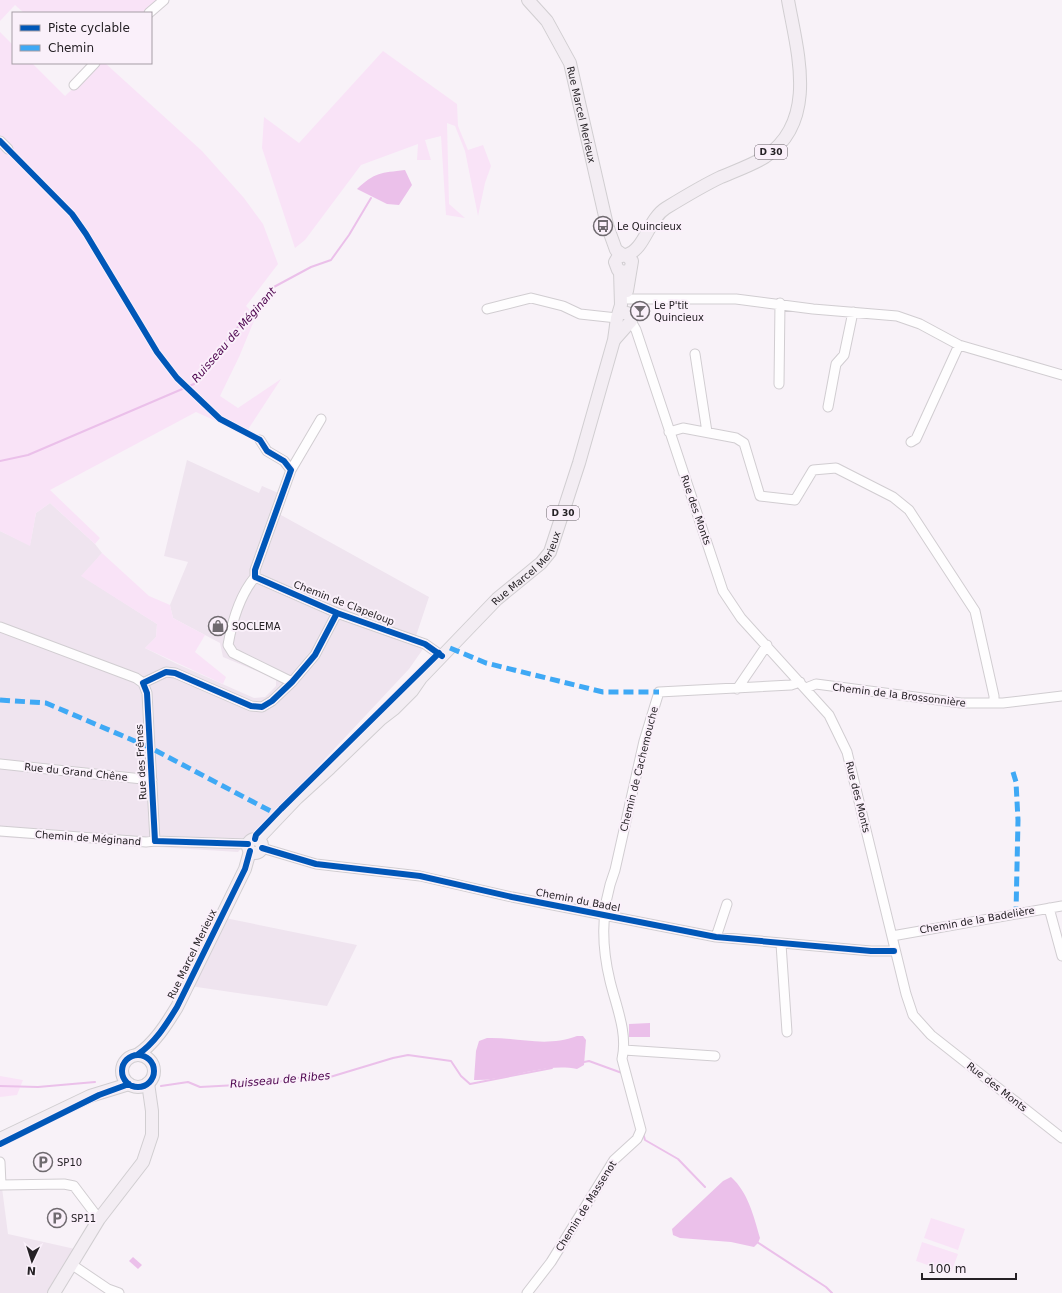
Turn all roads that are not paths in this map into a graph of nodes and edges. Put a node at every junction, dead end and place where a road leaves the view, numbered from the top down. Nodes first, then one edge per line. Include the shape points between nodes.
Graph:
1 (164, 0) edge
2 (528, 0) edge
3 (788, 0) edge
4 (150, 12) edge
5 (94, 64) edge
6 (74, 85) dead end
7 (0, 141) edge
8 (8, 149) dead end
9 (624, 263) junction
10 (628, 298) junction
11 (780, 303) junction
12 (487, 309) dead end
13 (853, 312) junction
14 (623, 320) junction
15 (958, 345) junction
16 (695, 354) dead end
17 (1062, 375) edge
18 (779, 384) dead end
19 (828, 406) dead end
20 (321, 419) dead end
21 (670, 432) junction
22 (707, 432) junction
23 (260, 440) dead end
24 (911, 442) dead end
25 (291, 470) junction
26 (255, 577) junction
27 (336, 613) junction
28 (0, 627) edge
29 (767, 646) junction
30 (442, 656) junction
31 (292, 682) junction
32 (143, 683) junction
33 (803, 685) junction
34 (737, 689) junction
35 (1062, 696) edge
36 (994, 703) junction
37 (0, 764) edge
38 (152, 780) junction
39 (0, 832) edge
40 (155, 841) junction
41 (254, 846) junction
42 (727, 904) dead end
43 (1062, 906) edge
44 (1049, 908) junction
45 (604, 915) junction
46 (892, 936) junction
47 (716, 937) junction
48 (781, 944) junction
49 (894, 951) junction
50 (1062, 956) edge
51 (162, 1029) junction
52 (787, 1032) dead end
53 (624, 1050) junction
54 (137, 1056) junction
55 (715, 1056) dead end
56 (151, 1062) junction
57 (122, 1072) junction
58 (138, 1085) junction
59 (90, 1096) junction
60 (1062, 1138) edge
61 (0, 1139) edge
62 (0, 1162) edge
63 (0, 1185) edge
64 (99, 1219) junction
65 (71, 1264) junction
66 (54, 1293) edge
67 (119, 1293) edge
68 (526, 1293) edge

1 - 4 street
2 - 9 main road, Rue Marcel Merieux via 547,21 570,63 612,241
3 - 9 main road, D 30 via 800,64 801,86 798,109 790,130 780,144 765,157 699,188 661,211 651,223 641,243 639,254
5 - 6 street
7 - 8 street
9 - 10 main road, Rue Marcel Merieux / D 30
9 - 14 main road, Rue Marcel Merieux / D 30 via 621,305
10 - 11 street via 736,299
10 - 14 main road, Rue Marcel Merieux / D 30
11 - 13 street
11 - 18 street
12 - 14 street via 531,298 563,306 580,314
13 - 15 street via 897,316 920,324
13 - 19 street via 844,355 836,364
14 - 21 street, Rue des Monts via 637,335
14 - 30 main road, Rue Marcel Merieux / D 30 via 614,340 579,463 550,552 541,563 497,599
15 - 17 street
15 - 24 street via 916,439
16 - 22 street
20 - 25 street
21 - 22 street via 683,428
21 - 29 street, Rue des Monts via 723,591 741,618
22 - 36 street via 736,438 744,444 760,496 795,500 813,470 836,468 893,497 909,510 975,611
23 - 25 street via 267,451 284,461
25 - 26 street via 255,570
26 - 27 street, Chemin de Clapeloup
26 - 31 street via 242,597 228,645 233,653
27 - 30 street, Chemin de Clapeloup via 425,644
27 - 31 street via 315,655
28 - 32 street via 136,678
29 - 33 street, Rue des Monts
29 - 34 street
30 - 41 main road, Rue Marcel Merieux / D 30 via 412,691 297,798
31 - 32 street via 272,702 262,707 252,706 174,673 166,672
32 - 38 street, Rue des Frênes via 147,693
33 - 34 street, Chemin de Cachemouche
33 - 36 street, Chemin de la Brossonnière via 816,684 960,703
33 - 46 street, Rue des Monts via 829,715 847,752
34 - 45 street, Chemin de Cachemouche via 659,692 644,740
35 - 36 street, Chemin de la Brossonnière
37 - 38 street, Rue du Grand Chêne
38 - 40 street, Rue des Frênes
39 - 40 street, Chemin de Méginand
40 - 41 street, Chemin de Méginand
41 - 45 street, Chemin du Badel via 316,864 420,876
41 - 51 main road, Rue Marcel Merieux / D 30 via 177,1007
42 - 47 street
43 - 44 street, Chemin de la Badelière
44 - 46 street, Chemin de la Badelière
44 - 50 street
45 - 47 street, Chemin du Badel
45 - 53 street, Chemin de Massenot via 604,947
46 - 49 street, Rue des Monts
47 - 48 street, Chemin du Badel
48 - 49 street, Chemin du Badel
48 - 52 street
49 - 60 street, Rue des Monts via 913,1015 931,1034
51 - 54 main road, Rue Marcel Merieux / D 30 via 146,1050
51 - 56 main road, Rue Marcel Merieux / D 30
53 - 55 street
53 - 68 street, Chemin de Massenot via 622,1060 641,1130 637,1139 614,1160 551,1262
54 - 56 main road via 145,1057
54 - 57 main road via 127,1060
56 - 58 main road via 153,1075
57 - 58 main road
57 - 59 main road
58 - 59 main road
58 - 64 main road via 152,1110 152,1135 143,1162
59 - 61 main road
62 - 63 street
63 - 64 street via 74,1186
64 - 65 main road
65 - 66 main road
65 - 67 street via 108,1290

